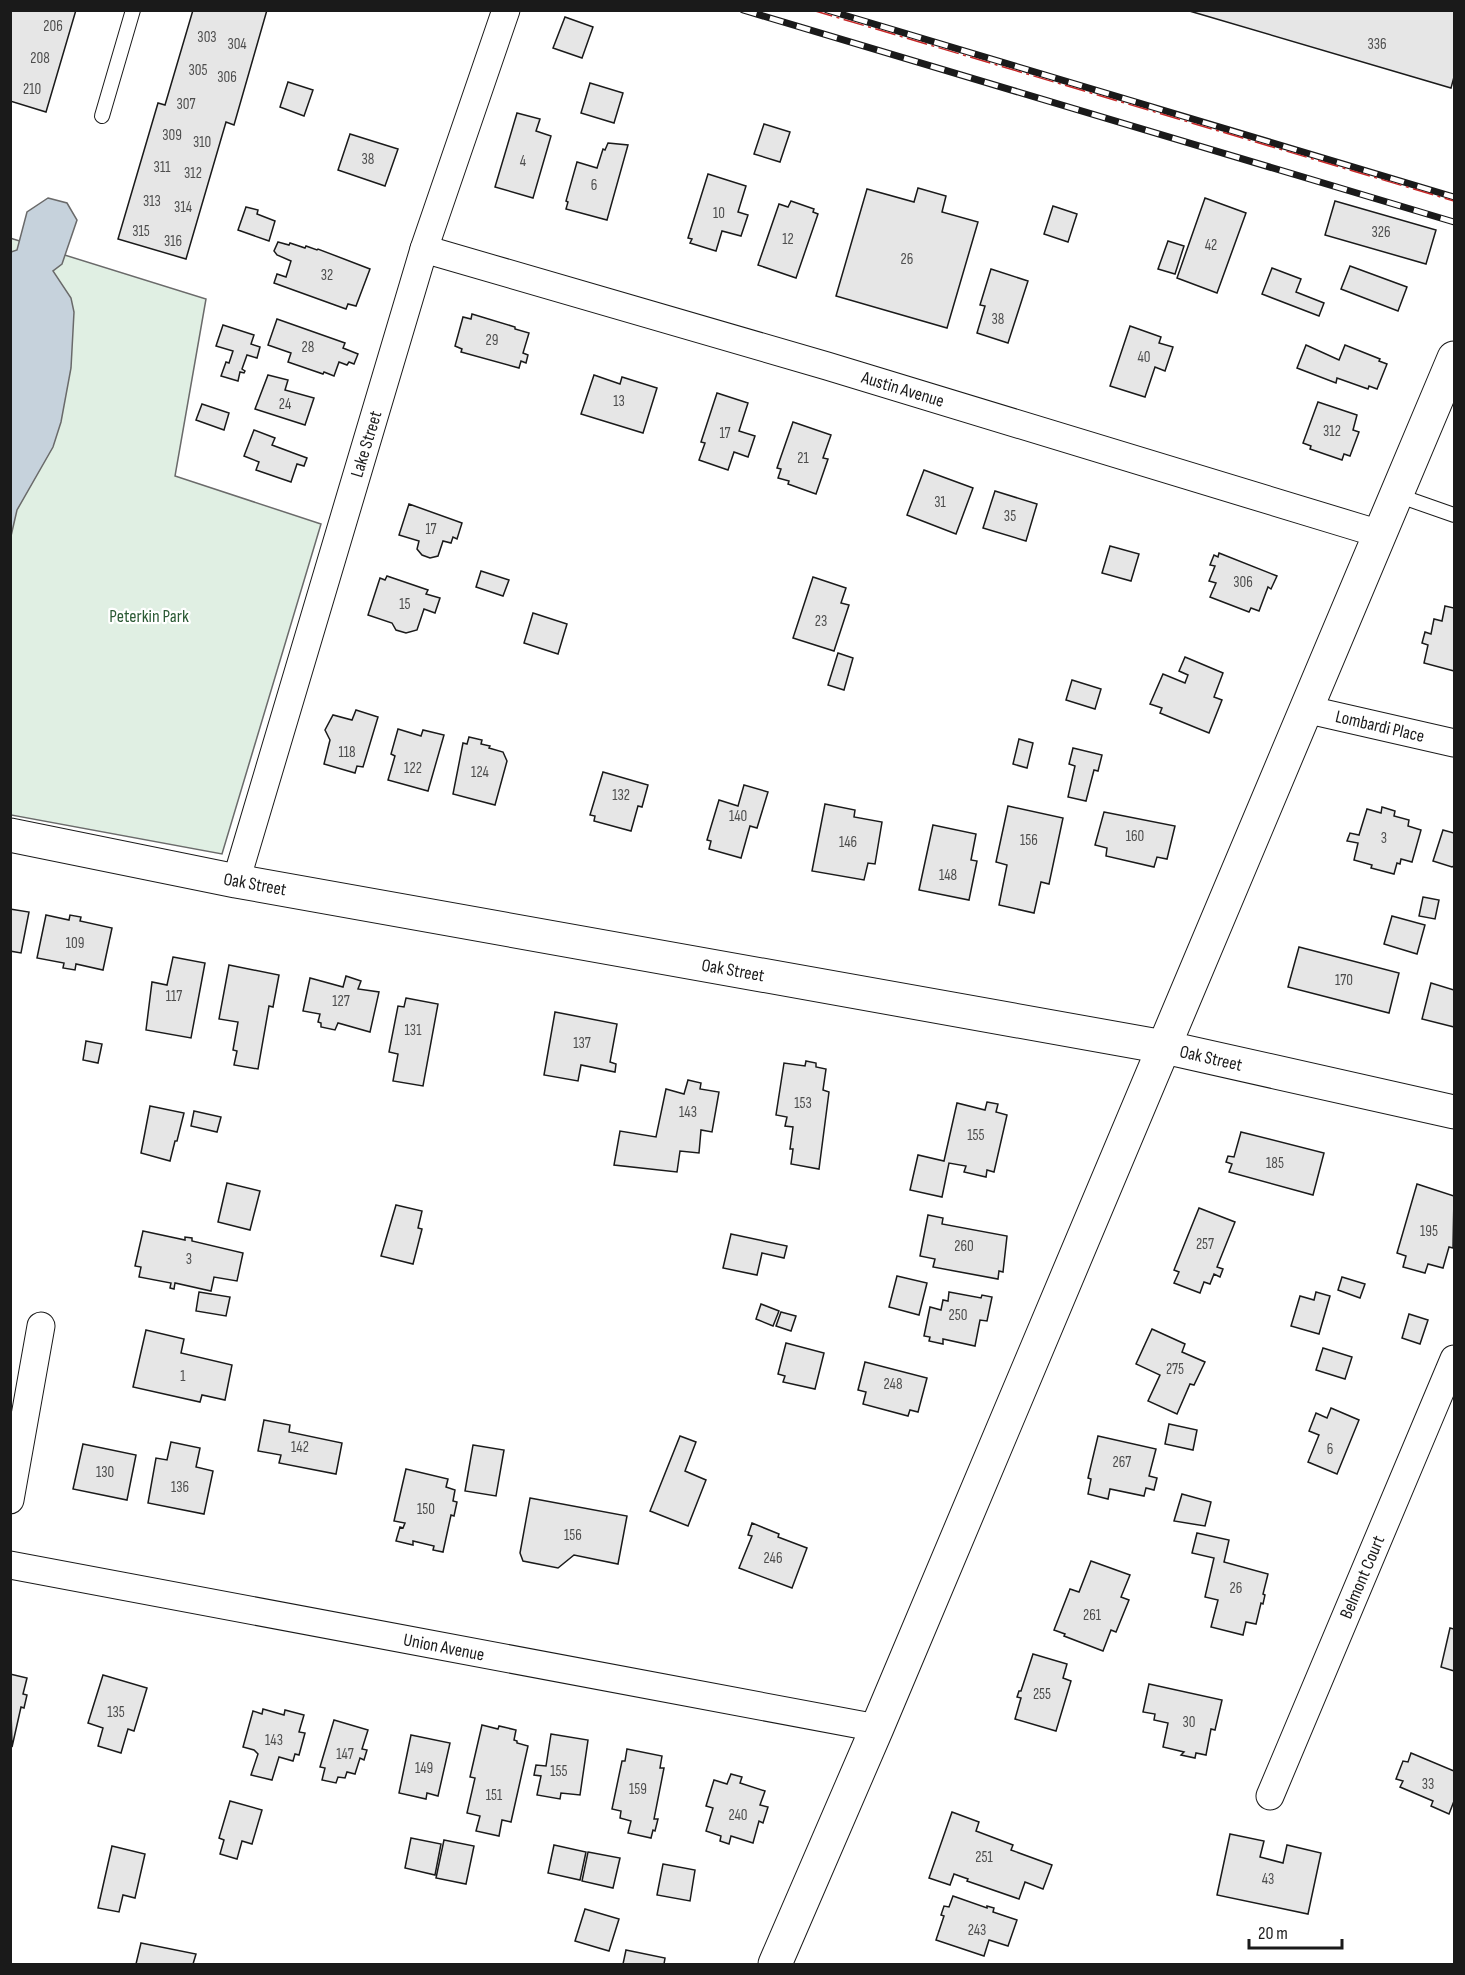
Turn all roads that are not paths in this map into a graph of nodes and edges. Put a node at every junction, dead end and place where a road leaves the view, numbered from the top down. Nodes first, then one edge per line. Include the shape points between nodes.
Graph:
1 (133, 10) edge
2 (506, 10) edge
3 (102, 116) dead end
4 (424, 249) junction
5 (1455, 358) edge
6 (1397, 495) junction
7 (1455, 515) edge
8 (1380, 534) junction
9 (1305, 709) junction
10 (1455, 743) edge
11 (10, 835) edge
12 (236, 881) junction
13 (1164, 1047) junction
14 (1455, 1112) edge
15 (41, 1326) dead end
16 (1455, 1359) edge
17 (10, 1500) edge
18 (10, 1565) edge
19 (877, 1728) junction
20 (1270, 1796) dead end
21 (775, 1965) edge

1 - 3 lane
2 - 4 street, Lake Street
4 - 8 street, Austin Avenue
4 - 12 street, Lake Street
5 - 6 main road
6 - 7 lane
6 - 8 main road
8 - 9 main road
9 - 10 street, Lombardi Place
9 - 13 main road
11 - 12 main road, Oak Street
12 - 13 main road, Oak Street
13 - 14 main road, Oak Street
13 - 19 main road
15 - 17 street
16 - 20 street, Belmont Court
18 - 19 street, Union Avenue
19 - 21 main road

